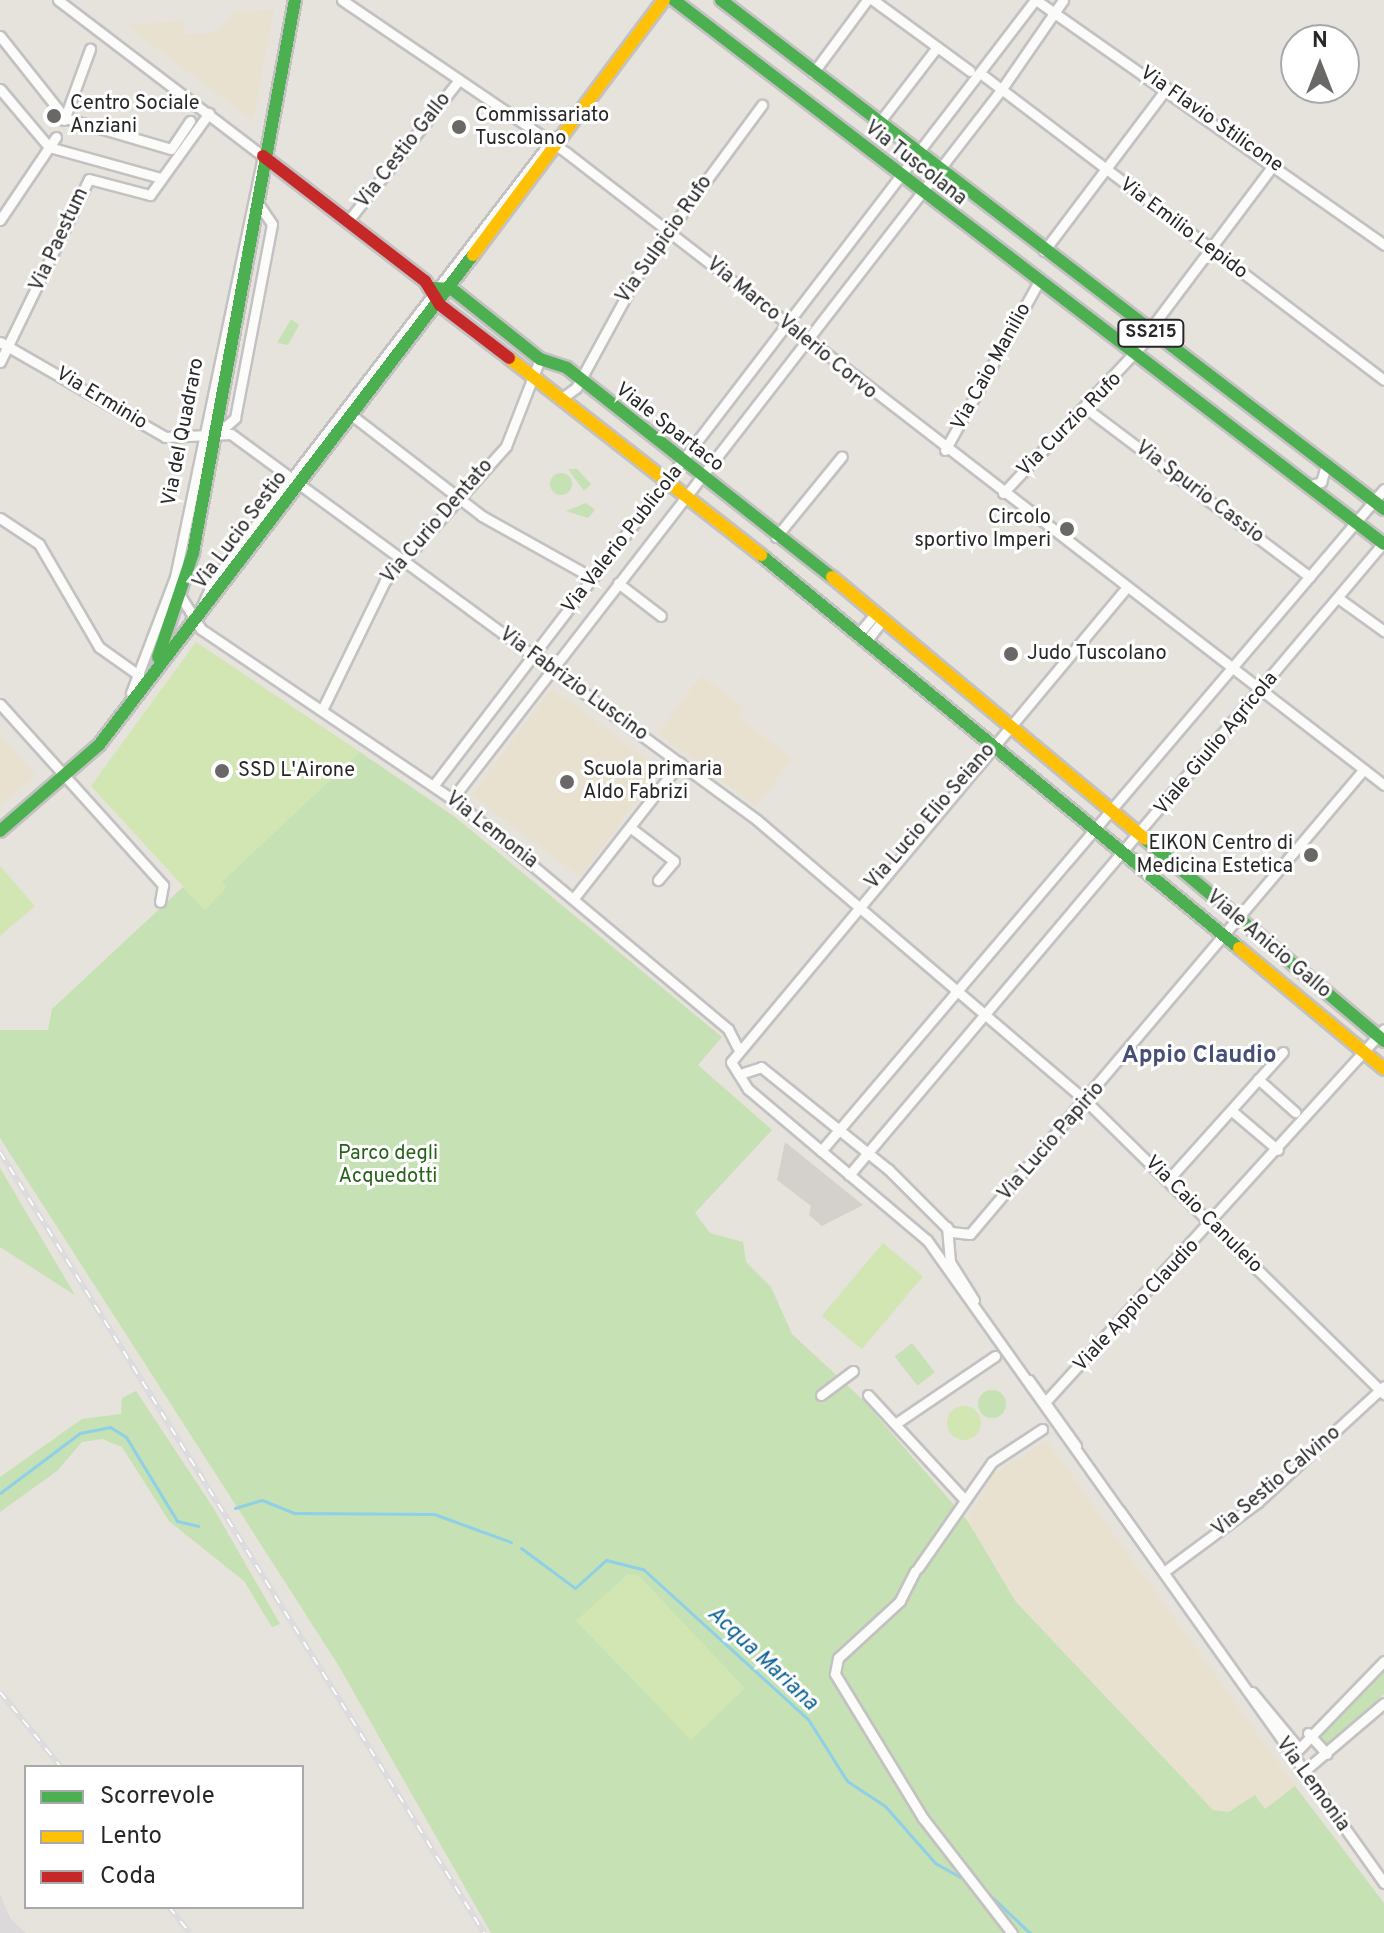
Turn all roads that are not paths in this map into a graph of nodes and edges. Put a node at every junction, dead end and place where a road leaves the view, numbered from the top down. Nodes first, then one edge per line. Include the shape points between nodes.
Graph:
1 (58, 0) edge
2 (295, 0) edge
3 (342, 0) edge
4 (664, 0) edge
5 (674, 0) edge
6 (721, 0) edge
7 (870, 0) edge
8 (1035, 0) edge
9 (1063, 0) edge
10 (1055, 13) junction
11 (0, 36) edge
12 (937, 47) junction
13 (90, 49) dead end
14 (970, 71) dead end
15 (813, 73) junction
16 (984, 76) junction
17 (459, 80) junction
18 (1167, 88) junction
19 (0, 89) edge
20 (1001, 90) junction
21 (762, 105) dead end
22 (209, 113) junction
23 (64, 121) junction
24 (190, 121) dead end
25 (877, 124) junction
26 (56, 137) dead end
27 (555, 144) junction
28 (46, 151) junction
29 (263, 156) junction
30 (918, 156) junction
31 (532, 161) junction
32 (548, 162) junction
33 (1274, 164) junction
34 (937, 170) junction
35 (1105, 170) junction
36 (161, 178) junction
37 (901, 180) junction
38 (919, 194) junction
39 (259, 205) junction
40 (0, 220) edge
41 (348, 221) junction
42 (669, 232) junction
43 (1384, 245) edge
44 (1209, 249) junction
45 (1043, 253) junction
46 (1038, 283) junction
47 (433, 288) junction
48 (452, 289) junction
49 (244, 291) junction
50 (230, 300) junction
51 (440, 305) junction
52 (417, 316) junction
53 (431, 316) junction
54 (787, 327) junction
55 (224, 331) junction
56 (1150, 333) junction
57 (806, 342) junction
58 (5, 344) edge
59 (234, 347) junction
60 (1135, 356) junction
61 (540, 359) junction
62 (0, 362) edge
63 (534, 377) junction
64 (1384, 380) edge
65 (579, 383) junction
66 (562, 398) junction
67 (1087, 409) junction
68 (354, 417) junction
69 (212, 433) junction
70 (945, 450) junction
71 (842, 456) dead end
72 (682, 464) junction
73 (1326, 466) junction
74 (699, 478) junction
75 (670, 480) junction
76 (295, 482) junction
77 (1308, 486) junction
78 (1384, 489) edge
79 (1003, 493) junction
80 (686, 495) junction
81 (291, 498) junction
82 (458, 498) junction
83 (275, 499) junction
84 (1379, 505) edge
85 (0, 518) edge
86 (1357, 523) junction
87 (776, 537) junction
88 (1384, 543) edge
89 (401, 559) junction
90 (1310, 577) junction
91 (593, 578) junction
92 (618, 583) junction
93 (1127, 587) junction
94 (178, 590) junction
95 (1338, 598) junction
96 (661, 616) dead end
97 (879, 617) junction
98 (196, 622) junction
99 (1384, 631) edge
100 (864, 635) junction
101 (532, 656) junction
102 (154, 666) junction
103 (1233, 668) junction
104 (550, 670) junction
105 (142, 676) junction
106 (1261, 691) junction
107 (0, 704) edge
108 (322, 710) junction
109 (1010, 725) junction
110 (994, 744) junction
111 (680, 763) junction
112 (1364, 769) junction
113 (63, 779) junction
114 (1384, 785) edge
115 (433, 786) junction
116 (452, 799) junction
117 (1112, 811) junction
118 (631, 828) junction
119 (1097, 830) junction
120 (0, 831) edge
121 (1140, 834) junction
122 (1125, 852) junction
123 (658, 880) dead end
124 (574, 898) junction
125 (160, 902) dead end
126 (856, 905) junction
127 (1241, 918) junction
128 (1226, 936) junction
129 (959, 993) junction
130 (984, 1014) junction
131 (1382, 1035) edge
132 (737, 1047) junction
133 (1364, 1051) junction
134 (1283, 1052) dead end
135 (1384, 1069) edge
136 (740, 1074) junction
137 (1258, 1079) junction
138 (1087, 1102) junction
139 (1232, 1111) junction
140 (1295, 1112) dead end
141 (840, 1130) junction
142 (1278, 1150) junction
143 (821, 1151) junction
144 (868, 1152) junction
145 (849, 1175) junction
146 (1168, 1180) junction
147 (1214, 1224) junction
148 (947, 1227) junction
149 (927, 1240) junction
150 (978, 1309) junction
151 (995, 1356) dead end
152 (853, 1371) dead end
153 (1024, 1376) junction
154 (1383, 1390) edge
155 (821, 1395) dead end
156 (868, 1395) dead end
157 (1047, 1400) junction
158 (1051, 1415) junction
159 (895, 1424) junction
160 (1042, 1429) dead end
161 (965, 1500) junction
162 (1165, 1571) junction
163 (1384, 1661) edge
164 (1243, 1685) junction
165 (1384, 1703) edge
166 (1308, 1733) junction
167 (1297, 1746) junction
168 (1327, 1754) junction
169 (1292, 1756) junction
170 (1303, 1772) junction
171 (1384, 1883) edge
172 (1012, 1933) edge

1 - 22 street
2 - 29 main road, Via del Quadraro
3 - 17 street, Via Marco Valerio Corvo
4 - 27 main road, Via Lucio Sestio
5 - 37 main road, Via Tuscolana / SS215
6 - 15 main road, Via Tuscolana / SS215
7 - 12 street
7 - 15 street
8 - 10 street, Via Flavio Stilicone
8 - 16 street, Via Valerio Publicola
9 - 10 street, Via Valerio Publicola
10 - 18 street, Via Flavio Stilicone
10 - 20 street, Via Valerio Publicola
11 - 23 street
12 - 14 street
12 - 25 street
13 - 23 street
15 - 25 main road, Via Tuscolana / SS215
16 - 20 street, Via Emilio Lepido
16 - 30 street, Via Valerio Publicola
17 - 27 street, Via Marco Valerio Corvo
17 - 41 street, Via Cestio Gallo
18 - 33 street, Via Flavio Stilicone
18 - 35 street
19 - 28 street
20 - 34 street, Via Valerio Publicola
20 - 35 street, Via Emilio Lepido
21 - 42 street, Via Sulpicio Rufo
22 - 29 street
22 - 36 street
23 - 24 street via 171,149
25 - 30 main road, Via Tuscolana / SS215
26 - 28 street
27 - 31 street, Via Lucio Sestio
27 - 32 main road, Via Lucio Sestio
27 - 42 street, Via Marco Valerio Corvo
28 - 36 street
28 - 40 street
29 - 39 main road, Via del Quadraro
29 - 41 main road
29 - 50 street, Via del Quadraro
30 - 34 main road, Via Tuscolana / SS215
30 - 37 street, Via Valerio Publicola
31 - 32 street
31 - 47 street, Via Lucio Sestio
32 - 48 main road, Via Lucio Sestio
33 - 43 street, Via Flavio Stilicone
33 - 44 street
34 - 38 street, Via Valerio Publicola
34 - 45 main road, Via Tuscolana / SS215
35 - 44 street, Via Emilio Lepido
35 - 45 street
36 - 58 street, Via Paestum via 150,195 89,179
37 - 38 main road, Via Tuscolana / SS215
37 - 54 street, Via Valerio Publicola
38 - 46 main road, Via Tuscolana / SS215
38 - 57 street, Via Valerio Publicola
39 - 49 main road, Via del Quadraro
39 - 69 street, Via del Quadraro via 272,224 235,418
41 - 47 main road
42 - 54 street, Via Marco Valerio Corvo
42 - 65 street, Via Sulpicio Rufo
44 - 56 street
44 - 64 street, Via Emilio Lepido
45 - 56 main road, Via Tuscolana / SS215
46 - 60 main road, Via Tuscolana / SS215
46 - 70 street, Via Caio Manilio
47 - 48 main road
47 - 51 main road
47 - 52 street, Via Lucio Sestio
48 - 51 main road, Via Lucio Sestio
48 - 61 main road, Viale Spartaco
49 - 50 street
49 - 59 main road, Via del Quadraro
50 - 55 street, Via del Quadraro
51 - 53 main road, Via Lucio Sestio
51 - 63 main road, Viale Spartaco
52 - 53 street
52 - 76 street, Via Lucio Sestio
53 - 68 main road, Via Lucio Sestio
54 - 57 street, Via Marco Valerio Corvo
54 - 72 street, Via Valerio Publicola
55 - 59 street
55 - 69 street, Via del Quadraro
56 - 60 street
56 - 73 main road, Via Tuscolana / SS215
57 - 70 street, Via Marco Valerio Corvo
57 - 74 street, Via Valerio Publicola
58 - 62 street, Via Paestum
58 - 69 street, Via Erminio via 165,437
59 - 69 main road, Via del Quadraro
60 - 67 street, Via Curzio Rufo
60 - 77 main road, Via Tuscolana / SS215
61 - 63 street, Via Curio Dentato
61 - 65 main road, Viale Spartaco via 567,368
63 - 66 main road, Viale Spartaco
63 - 82 street, Via Curio Dentato via 506,446
65 - 66 street, Via Sulpicio Rufo
65 - 72 main road, Viale Spartaco
66 - 75 main road, Viale Spartaco
67 - 79 street, Via Curzio Rufo
67 - 90 street, Via Spurio Cassio
68 - 76 main road, Via Lucio Sestio
68 - 82 street
69 - 76 street, Via Fabrizio Luscino via 231,434
69 - 94 main road, Via del Quadraro
70 - 79 street, Via Marco Valerio Corvo
71 - 87 street
72 - 74 main road, Viale Spartaco
72 - 75 street, Via Valerio Publicola
73 - 77 street via 1320,483
73 - 84 main road, Via Tuscolana / SS215
74 - 80 street, Via Valerio Publicola
74 - 87 main road, Viale Spartaco
75 - 80 main road, Viale Spartaco
75 - 91 street, Via Valerio Publicola
76 - 81 main road, Via Lucio Sestio
76 - 83 street, Via Lucio Sestio
76 - 89 street, Via Fabrizio Luscino
77 - 86 main road, Via Tuscolana / SS215
78 - 84 street
79 - 93 street, Via Marco Valerio Corvo
80 - 92 street, Via Valerio Publicola
80 - 100 main road, Viale Spartaco
81 - 83 street
81 - 98 main road, Via Lucio Sestio
82 - 89 street, Via Curio Dentato
82 - 91 street via 542,556 563,555
83 - 98 street, Via Lucio Sestio via 213,581
84 - 86 street
85 - 105 street via 37,542 97,645
86 - 88 main road, Via Tuscolana / SS215
86 - 90 street, Viale Giulio Agricola
87 - 97 main road, Viale Spartaco
88 - 95 street, Viale Giulio Agricola
89 - 101 street, Via Fabrizio Luscino
89 - 108 street, Via Curio Dentato via 366,608
90 - 103 street, Viale Giulio Agricola
91 - 101 street, Via Valerio Publicola
92 - 96 street
92 - 104 street, Via Valerio Publicola
93 - 103 street, Via Marco Valerio Corvo
93 - 109 street, Via Lucio Elio Seiano
94 - 98 street
94 - 102 main road, Via del Quadraro
94 - 105 street, Via del Quadraro
95 - 99 street
95 - 106 street, Viale Giulio Agricola
97 - 100 street
97 - 109 main road, Viale Spartaco
98 - 102 main road, Via del Quadraro
98 - 108 street, Via Lemonia
100 - 110 main road, Viale Spartaco
101 - 104 street, Via Fabrizio Luscino
101 - 115 street, Via Valerio Publicola
102 - 105 main road, Via del Quadraro
103 - 106 street, Via Marco Valerio Corvo
103 - 117 street, Viale Giulio Agricola
104 - 111 street, Via Fabrizio Luscino
104 - 116 street, Via Valerio Publicola
105 - 113 main road, Via del Quadraro via 126,711
106 - 112 street, Via Marco Valerio Corvo
106 - 121 street, Viale Giulio Agricola
107 - 113 street
108 - 115 street, Via Lemonia
109 - 110 street, Via Lucio Elio Seiano
109 - 117 main road, Viale Spartaco
110 - 119 main road, Viale Spartaco
110 - 126 street, Via Lucio Elio Seiano
111 - 118 street
111 - 126 street, Via Fabrizio Luscino
112 - 114 street, Via Marco Valerio Corvo
112 - 127 street, Via Lucio Papirio
113 - 120 main road, Via del Quadraro
113 - 125 street via 163,885
115 - 116 street, Via Lemonia
116 - 124 street, Via Lemonia
117 - 119 street, Viale Giulio Agricola
117 - 121 main road, Viale Anicio Gallo
118 - 123 street via 674,861
118 - 124 street
119 - 122 main road, Viale Spartaco
119 - 129 street, Viale Giulio Agricola
121 - 122 street, Viale Giulio Agricola
121 - 127 main road, Viale Anicio Gallo
122 - 128 main road, Viale Anicio Gallo
122 - 130 street, Viale Giulio Agricola
124 - 132 street, Via Lemonia via 730,1030
126 - 129 street, Via Fabrizio Luscino
126 - 132 street, Via Lucio Elio Seiano
127 - 128 street, Via Lucio Papirio
127 - 131 main road, Viale Anicio Gallo
128 - 133 main road, Viale Anicio Gallo
128 - 138 street, Via Lucio Papirio
129 - 130 street, Via Caio Canuleio
129 - 141 street, Viale Giulio Agricola
130 - 138 street, Via Caio Canuleio
130 - 144 street, Viale Giulio Agricola
131 - 133 street, Viale Appio Claudio
132 - 136 street via 731,1062
133 - 135 main road, Viale Anicio Gallo
133 - 142 street, Viale Appio Claudio
134 - 137 street
136 - 141 street via 761,1067
136 - 143 street, Via Lemonia
137 - 139 street
137 - 140 street
138 - 146 street, Via Caio Canuleio
138 - 148 street, Via Lucio Papirio via 972,1232 956,1235
139 - 142 street
139 - 146 street
141 - 143 street, Viale Giulio Agricola
141 - 144 street
142 - 147 street, Viale Appio Claudio
143 - 145 street, Via Lemonia
144 - 145 street, Viale Giulio Agricola
144 - 148 street
145 - 149 street, Via Lemonia
146 - 147 street, Via Caio Canuleio
147 - 154 street, Via Caio Canuleio
147 - 157 street, Viale Appio Claudio
148 - 149 street
148 - 150 street, Via Lemonia via 950,1262
149 - 150 street, Via Lemonia
150 - 153 street, Via Lemonia
151 - 159 street
152 - 155 street
153 - 157 street, Via Lemonia
153 - 158 street, Via Lemonia
154 - 162 street, Via Sestio Calvino via 1258,1502
156 - 159 street
157 - 158 street, Via Lemonia
158 - 162 street, Via Lemonia via 1120,1510 1138,1546
159 - 161 street
160 - 161 street via 995,1460
161 - 172 street via 900,1601 838,1658 835,1674 976,1889
162 - 164 street, Via Lemonia
163 - 166 street
164 - 167 street, Via Lemonia
164 - 169 street, Via Lemonia
165 - 168 street
166 - 167 street
166 - 168 street
167 - 169 street
168 - 170 street
169 - 170 street, Via Lemonia
170 - 171 street, Via Lemonia

